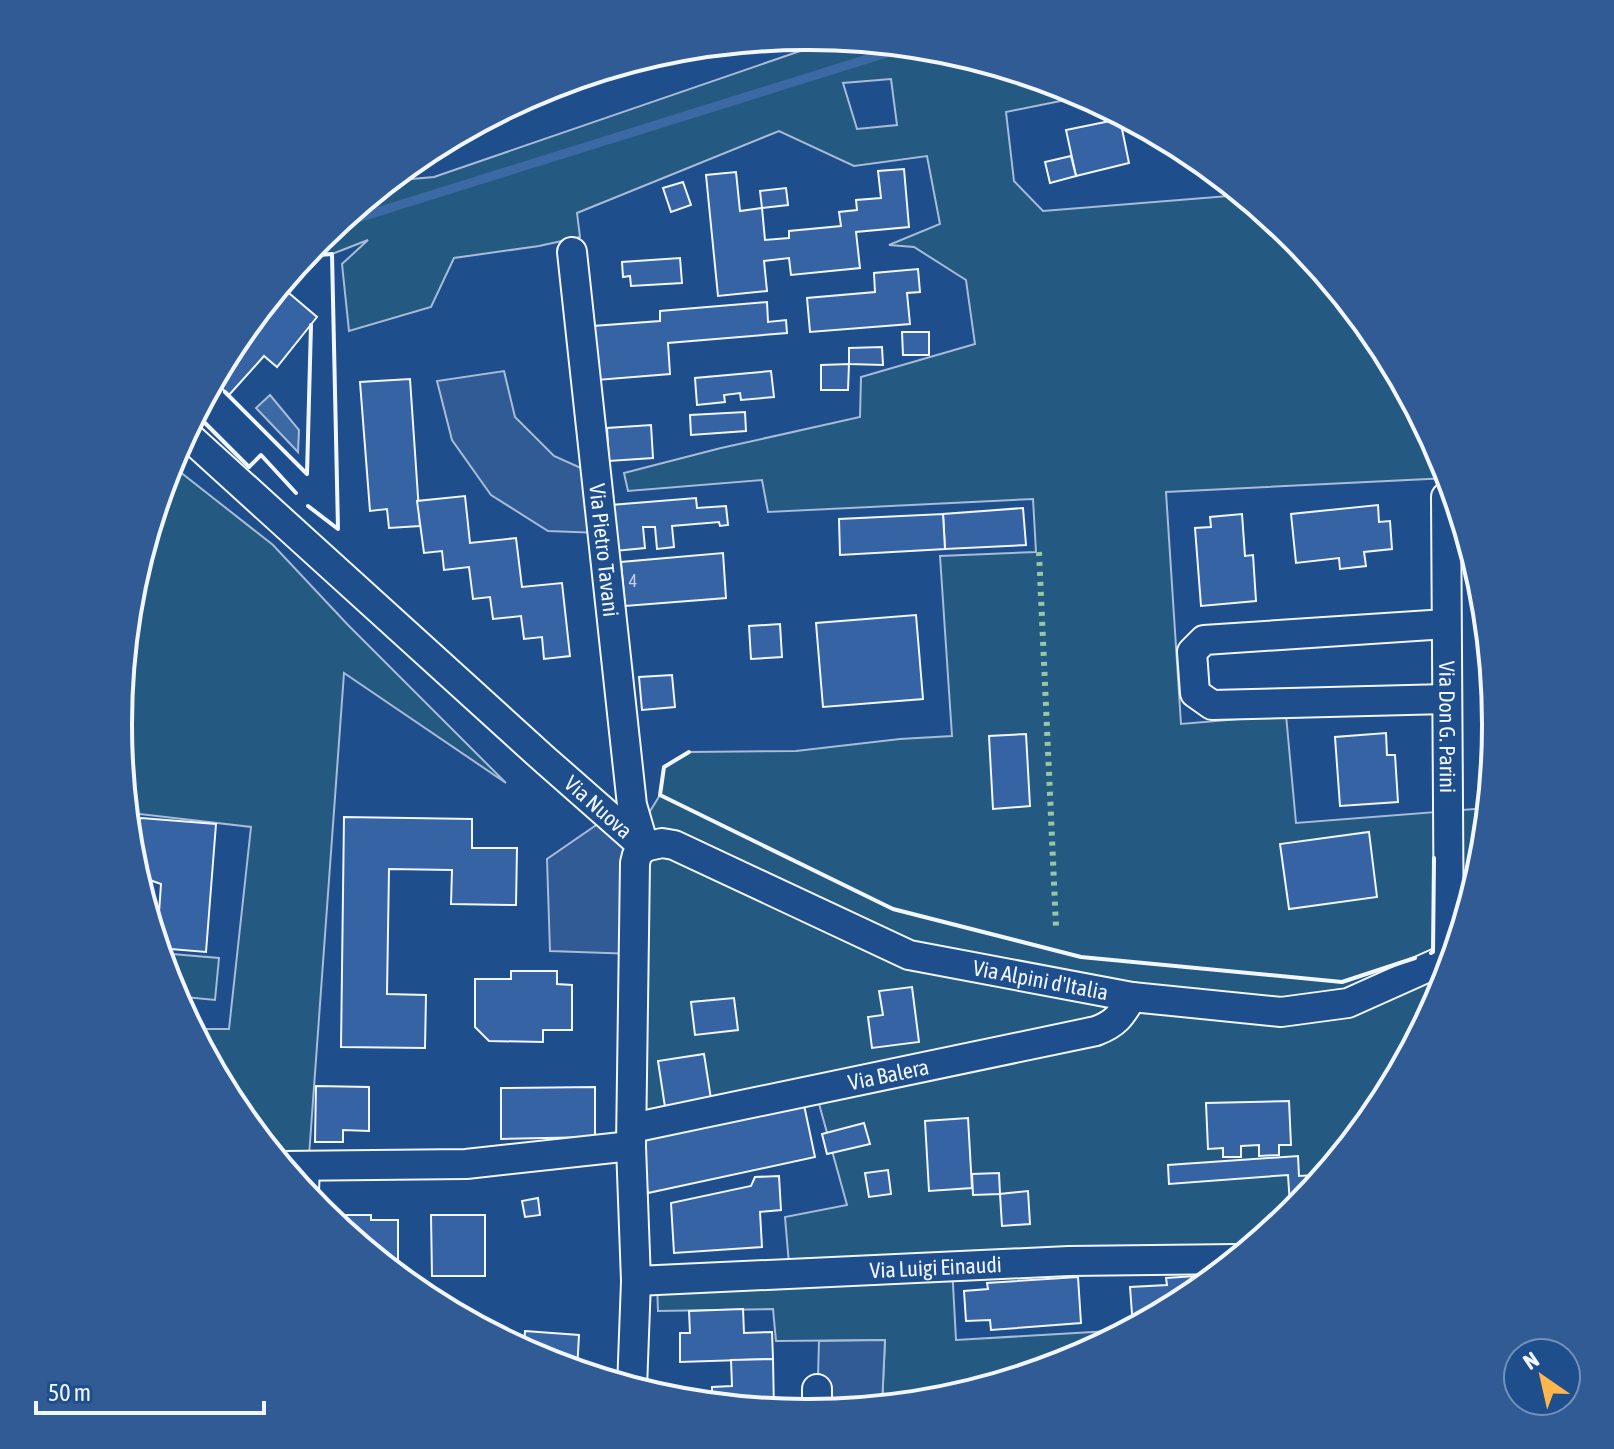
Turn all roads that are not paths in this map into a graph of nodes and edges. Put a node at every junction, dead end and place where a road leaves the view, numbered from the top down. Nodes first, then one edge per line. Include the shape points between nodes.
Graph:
1 (572, 252) dead end
2 (195, 442) edge
3 (1446, 508) edge
4 (1446, 624) junction
5 (1447, 699) junction
6 (644, 847) junction
7 (1451, 926) edge
8 (1438, 963) edge
9 (1132, 997) junction
10 (632, 1137) junction
11 (305, 1174) edge
12 (1219, 1259) edge
13 (636, 1281) junction
14 (632, 1376) edge

1 - 6 street, Via Pietro Tavani via 632,805
2 - 6 street, Via Nuova
3 - 4 street, Via Don G. Parini
4 - 5 street, Via Don G. Parini
4 - 5 street via 1204,640 1192,652 1195,693 1212,705
5 - 7 street, Via Don G. Parini
6 - 9 street, Via Alpini d'Italia via 674,845 909,955
6 - 10 street, Via Nuova via 635,863
8 - 9 street, Via Alpini d'Italia via 1348,1003 1281,1012
9 - 10 street, Via Balera via 1121,1017 1096,1031
10 - 11 street, Via Balera via 466,1164
10 - 13 street, Via Nuova
12 - 13 street, Via Luigi Einaudi
13 - 14 street, Via Nuova

